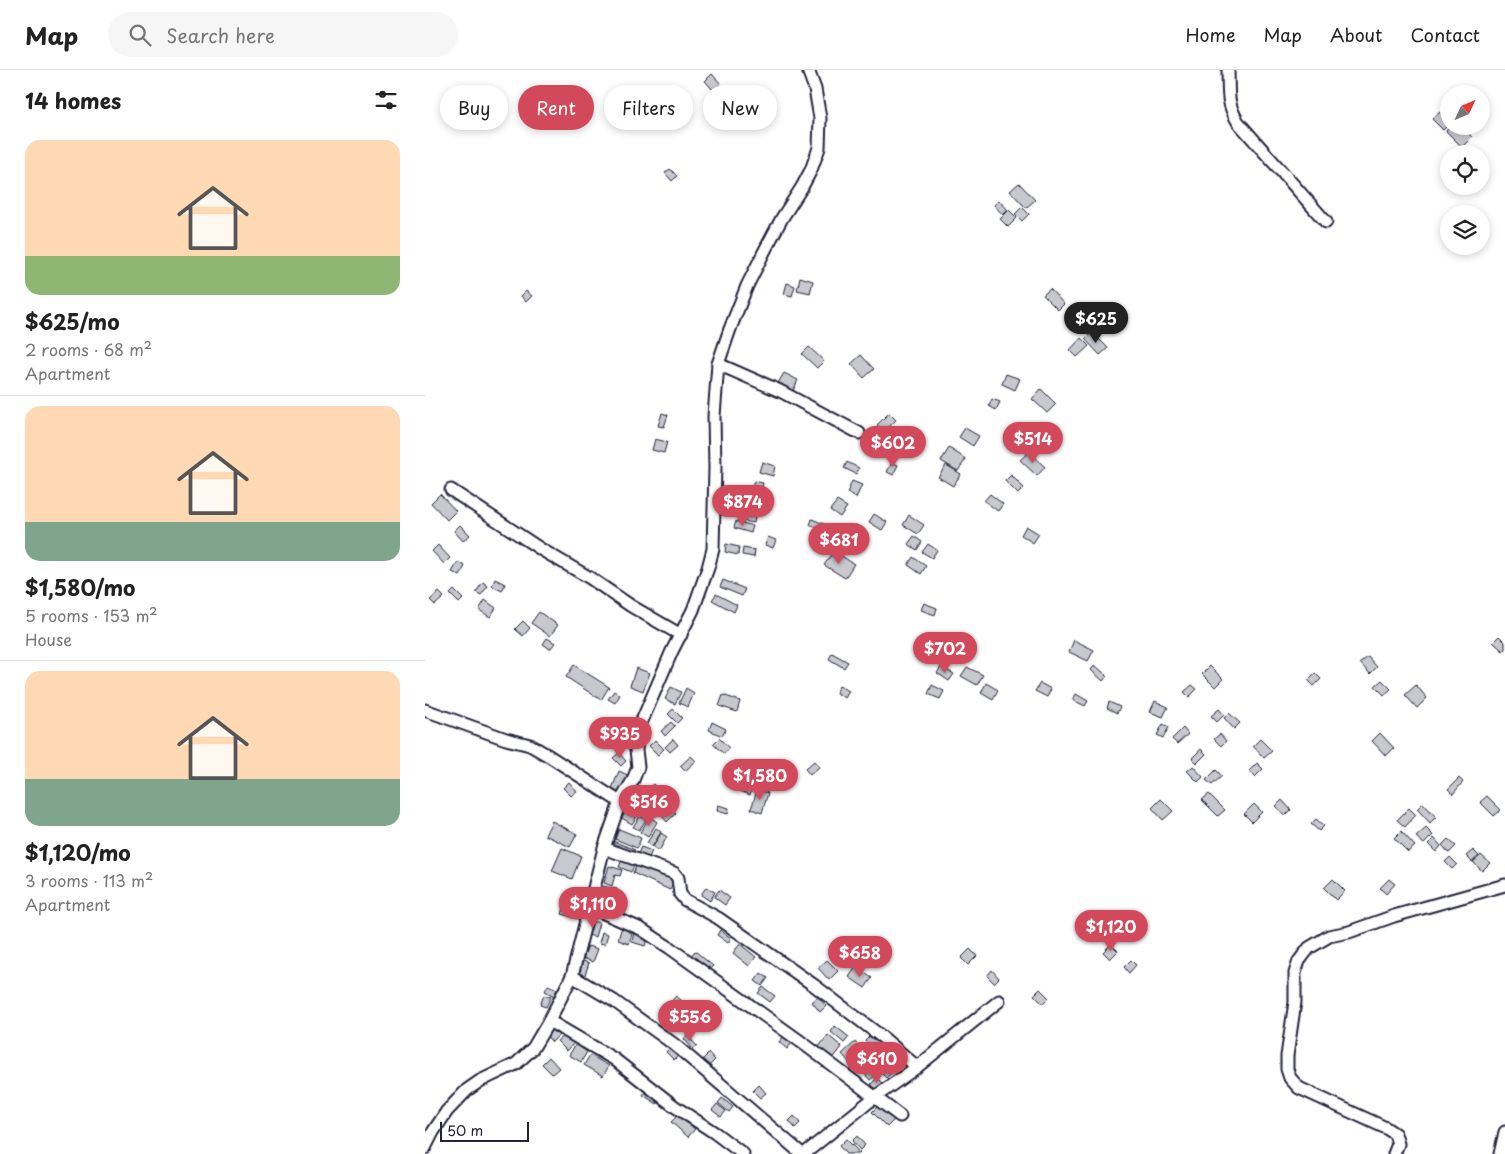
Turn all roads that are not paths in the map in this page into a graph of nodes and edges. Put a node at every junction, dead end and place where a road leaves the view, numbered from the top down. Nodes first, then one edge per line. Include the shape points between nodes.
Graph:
1 (808, 70) edge
2 (1228, 70) edge
3 (1326, 222) dead end
4 (718, 364) junction
5 (859, 433) dead end
6 (451, 490) dead end
7 (681, 636) junction
8 (425, 710) edge
9 (620, 802) junction
10 (605, 848) junction
11 (1505, 885) edge
12 (590, 907) junction
13 (572, 976) junction
14 (999, 1001) dead end
15 (549, 1021) junction
16 (917, 1068) junction
17 (875, 1097) junction
18 (900, 1116) dead end
19 (1505, 1132) edge
20 (425, 1148) edge
21 (743, 1154) edge
22 (803, 1154) edge
23 (1394, 1154) edge
24 (1500, 1154) edge

1 - 4 street via 820,118 819,148 805,182 763,252 747,286
2 - 3 street via 1229,103 1238,122
4 - 5 street via 780,391
4 - 7 street via 714,416 713,549
6 - 7 street
7 - 9 street via 638,730 638,767
8 - 9 street via 529,745
9 - 10 street
10 - 12 street
10 - 16 street via 674,873 685,900 718,918 815,986
11 - 23 street via 1329,936 1309,948 1299,961 1287,1056 1290,1078 1299,1088 1387,1128 1395,1134 1398,1144
12 - 13 street
12 - 17 street via 641,929 663,943
13 - 15 street
13 - 22 street via 675,1045
14 - 16 street
15 - 20 street via 533,1048 516,1064 467,1090 447,1110
15 - 21 street via 614,1059
16 - 17 street
17 - 18 street
17 - 22 street
19 - 24 street

